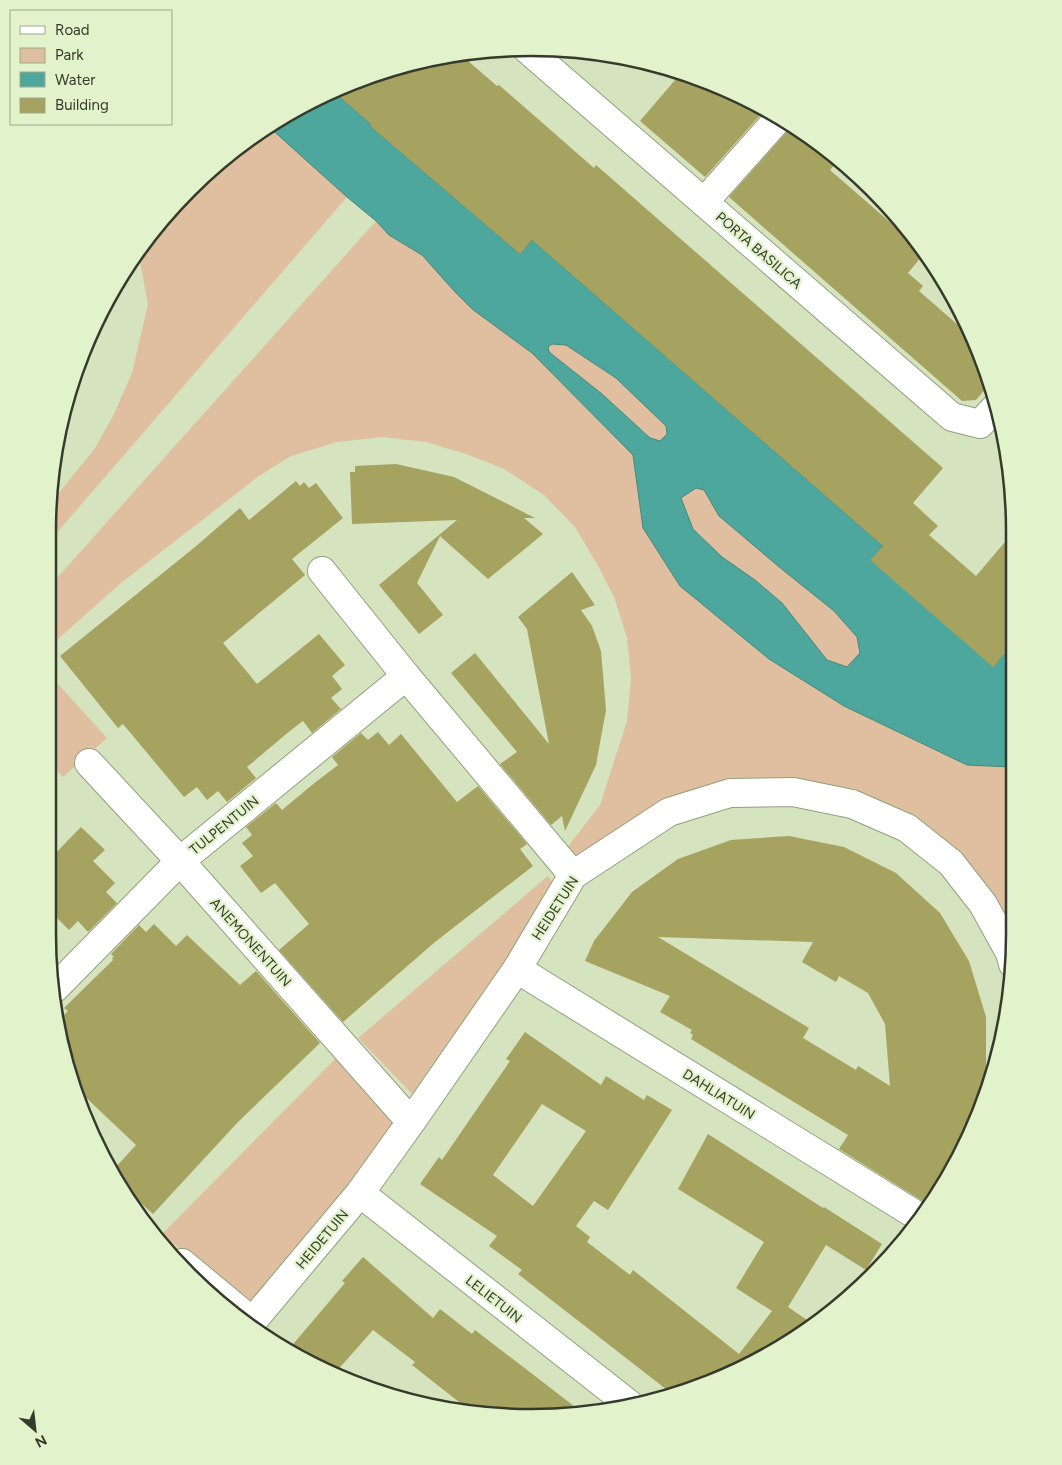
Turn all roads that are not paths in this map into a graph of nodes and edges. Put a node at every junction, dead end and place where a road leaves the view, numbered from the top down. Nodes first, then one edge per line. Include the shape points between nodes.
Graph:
1 (535, 56) edge
2 (774, 124) edge
3 (704, 202) junction
4 (991, 412) edge
5 (322, 571) dead end
6 (406, 676) junction
7 (89, 763) dead end
8 (180, 861) junction
9 (573, 875) junction
10 (1006, 945) edge
11 (517, 969) junction
12 (59, 984) edge
13 (411, 1122) junction
14 (360, 1193) junction
15 (914, 1214) edge
16 (254, 1320) edge
17 (623, 1400) edge

1 - 3 street, PORTA BASILICA
2 - 3 street
3 - 4 street, PORTA BASILICA via 952,417 980,424
5 - 6 street
6 - 8 street, TULPENTUIN
6 - 9 street
7 - 8 street, ANEMONENTUIN
8 - 12 street, TULPENTUIN
8 - 13 street, ANEMONENTUIN
9 - 10 street, HEIDETUIN via 669,812 730,793 793,792 852,804 907,828 951,863 983,904
9 - 11 street, HEIDETUIN
11 - 13 street, HEIDETUIN
11 - 15 street, DAHLIATUIN
13 - 14 street, HEIDETUIN
14 - 16 street, HEIDETUIN
14 - 17 street, LELIETUIN

